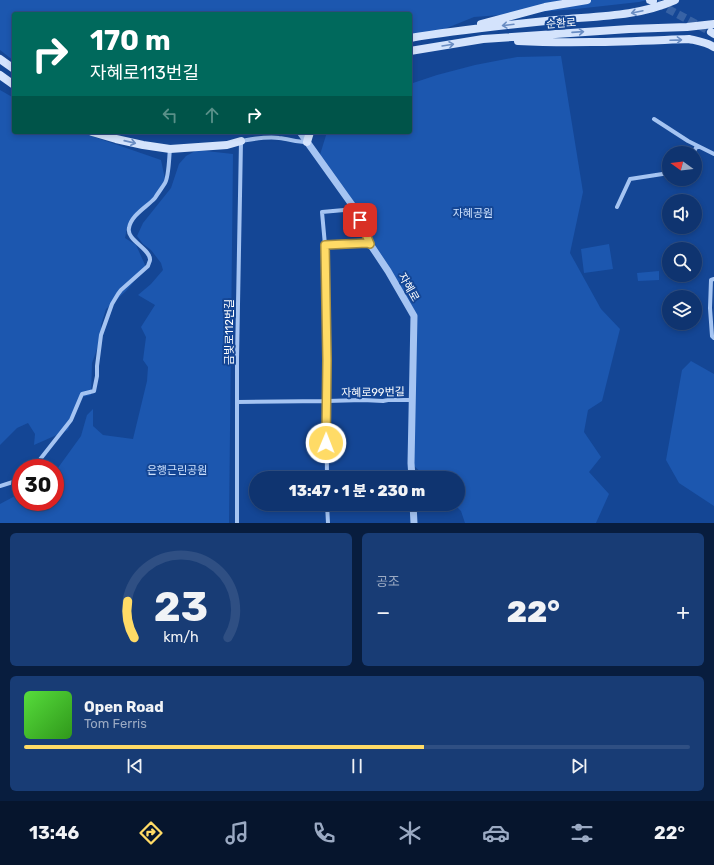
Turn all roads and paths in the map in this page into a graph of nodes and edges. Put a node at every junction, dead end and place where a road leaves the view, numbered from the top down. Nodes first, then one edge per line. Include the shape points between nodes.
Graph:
1 (587, 0) edge
2 (675, 0) edge
3 (713, 30) edge
4 (460, 31) junction
5 (412, 38) edge
6 (483, 39) junction
7 (714, 47) edge
8 (412, 51) edge
9 (0, 59) edge
10 (12, 67) edge
11 (0, 75) edge
12 (12, 83) edge
13 (654, 119) dead end
14 (99, 134) edge
15 (301, 134) edge
16 (309, 134) edge
17 (241, 141) junction
18 (307, 142) junction
19 (697, 146) edge
20 (702, 148) edge
21 (170, 149) junction
22 (714, 154) edge
23 (662, 174) edge
24 (617, 207) dead end
25 (355, 208) junction
26 (370, 244) junction
27 (325, 245) junction
28 (714, 279) edge
29 (714, 338) edge
30 (412, 400) junction
31 (327, 401) junction
32 (237, 402) junction
33 (40, 459) edge
34 (327, 471) edge
35 (412, 471) edge
36 (12, 482) edge
37 (0, 486) edge
38 (327, 511) edge
39 (413, 511) edge
40 (237, 523) edge
41 (328, 523) edge
42 (414, 523) edge

1 - 4 main road via 545,7
2 -> 4 main road, 순환로 via 621,15
6 -> 3 main road, 순환로 via 629,29 687,27
4 - 5 main road, 순환로
6 -> 7 main road via 541,42 689,39
8 -> 6 main road, 순환로
9 - 10 main road
11 - 12 main road
13 - 19 street
14 -> 21 main road
15 - 18 street, 자혜로
16 - 18 main road
17 - 18 street via 278,138
17 - 21 main road via 227,145
17 - 32 street, 금빛로112번길
18 - 25 street, 자혜로
20 - 22 street
21 - 33 street via 166,181 155,198 130,222 128,230 150,257 148,266 121,290 112,304 102,335 94,391 82,394 71,420
23 - 24 street via 630,179
25 - 26 street, 자혜로
25 - 27 street via 322,212
26 - 27 street
26 - 30 street, 자혜로 via 414,316
27 - 31 street
28 - 29 street via 711,280 710,308
30 - 31 street, 자혜로99번길
30 - 35 street, 자혜로
31 - 32 street, 자혜로99번길
31 - 34 street
32 - 40 street, 금빛로112번길
36 - 37 street
38 - 41 street
39 - 42 street

